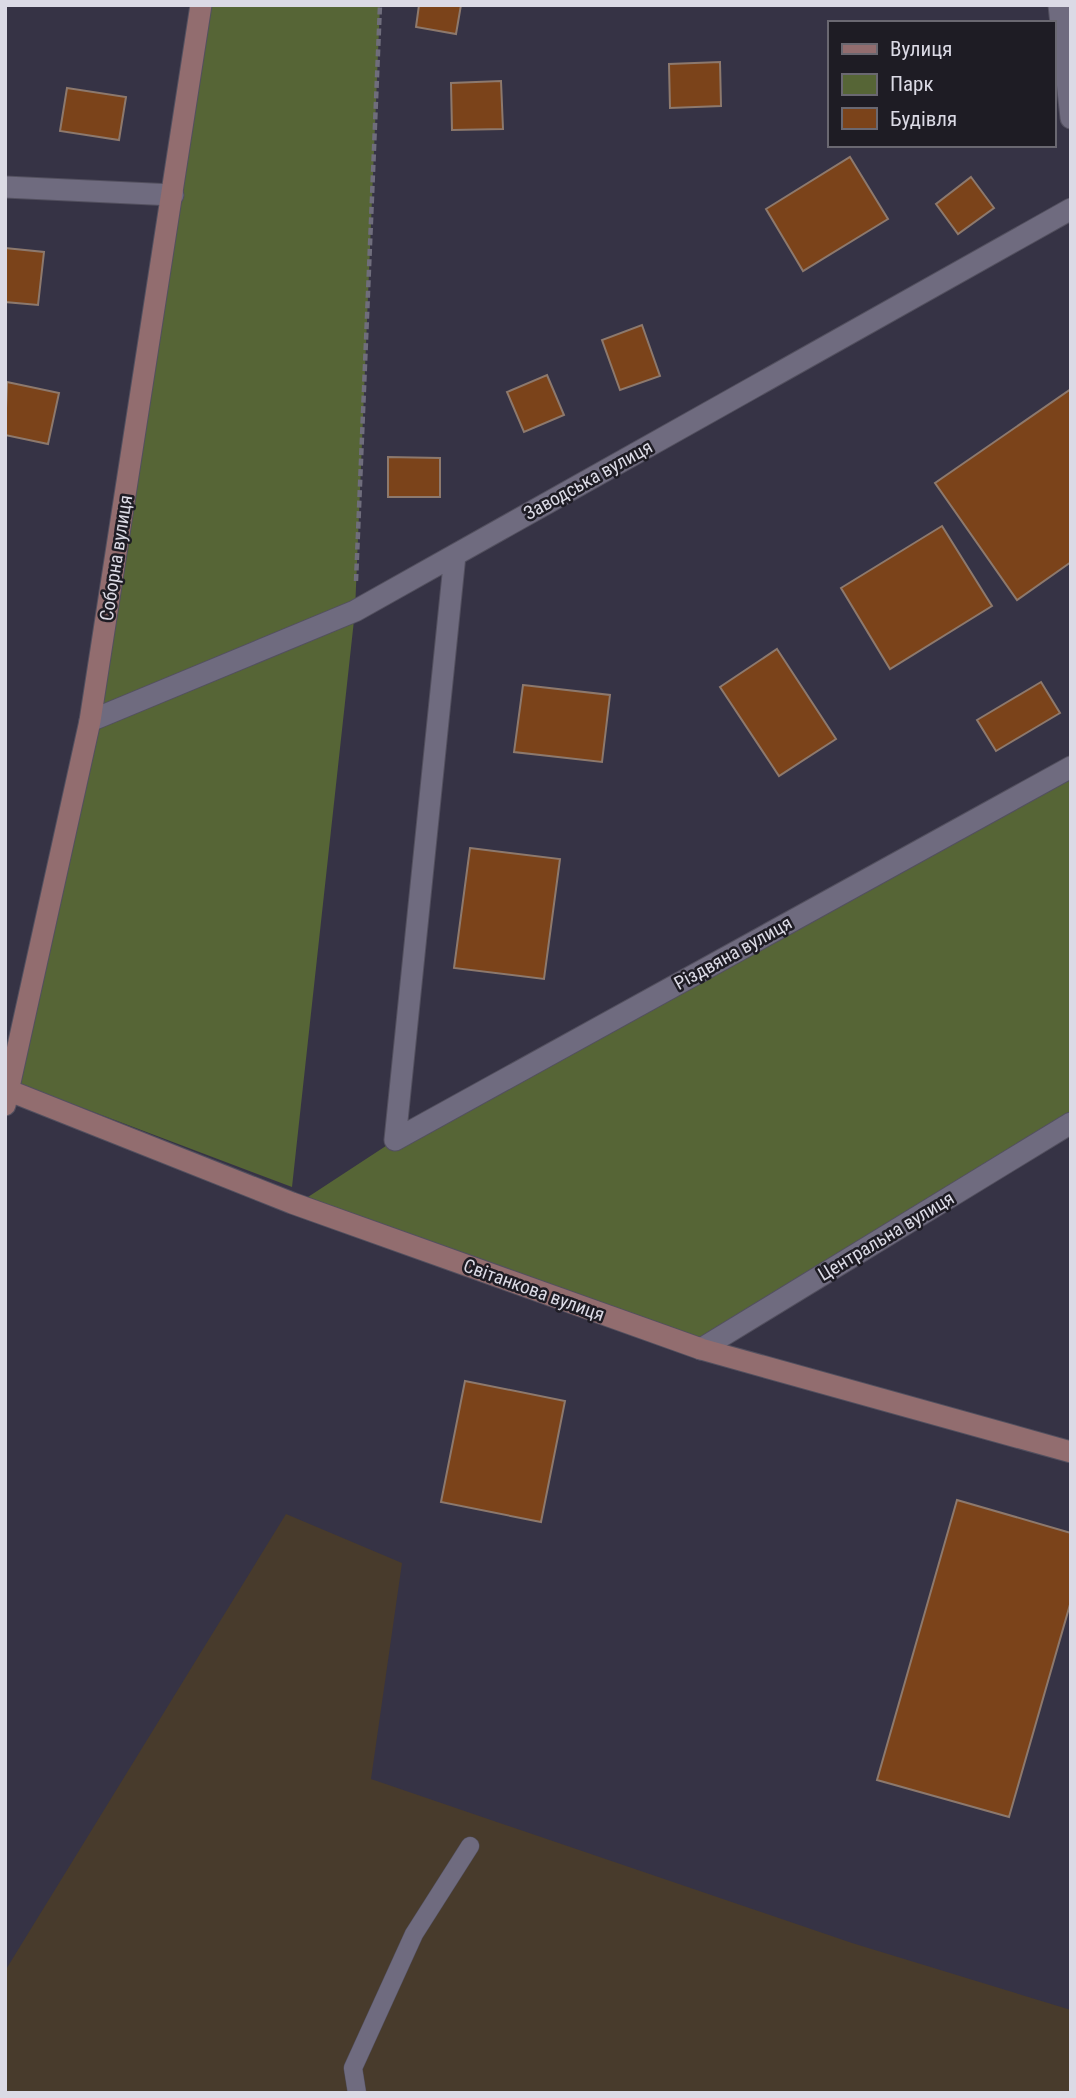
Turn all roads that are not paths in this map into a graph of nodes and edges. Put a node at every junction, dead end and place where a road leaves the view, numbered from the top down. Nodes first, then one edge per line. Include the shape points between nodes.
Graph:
1 (201, 5) edge
2 (1059, 5) edge
3 (1071, 118) edge
4 (5, 187) edge
5 (173, 195) junction
6 (1071, 209) edge
7 (455, 555) junction
8 (90, 721) junction
9 (1071, 767) edge
10 (8, 1098) edge
11 (1071, 1123) edge
12 (701, 1349) junction
13 (1071, 1451) edge
14 (470, 1846) dead end
15 (358, 2093) edge

1 - 5 street, Соборна вулиця
2 - 3 street
4 - 5 street
5 - 8 street, Соборна вулиця
6 - 7 street, Заводська вулиця
7 - 8 street, Заводська вулиця via 355,611
7 - 9 street, Різдвяна вулиця via 395,1140
8 - 10 street, Соборна вулиця
10 - 12 street, Світанкова вулиця
11 - 12 street, Центральна вулиця
12 - 13 street, Світанкова вулиця
14 - 15 lane via 402,1958 353,2068

